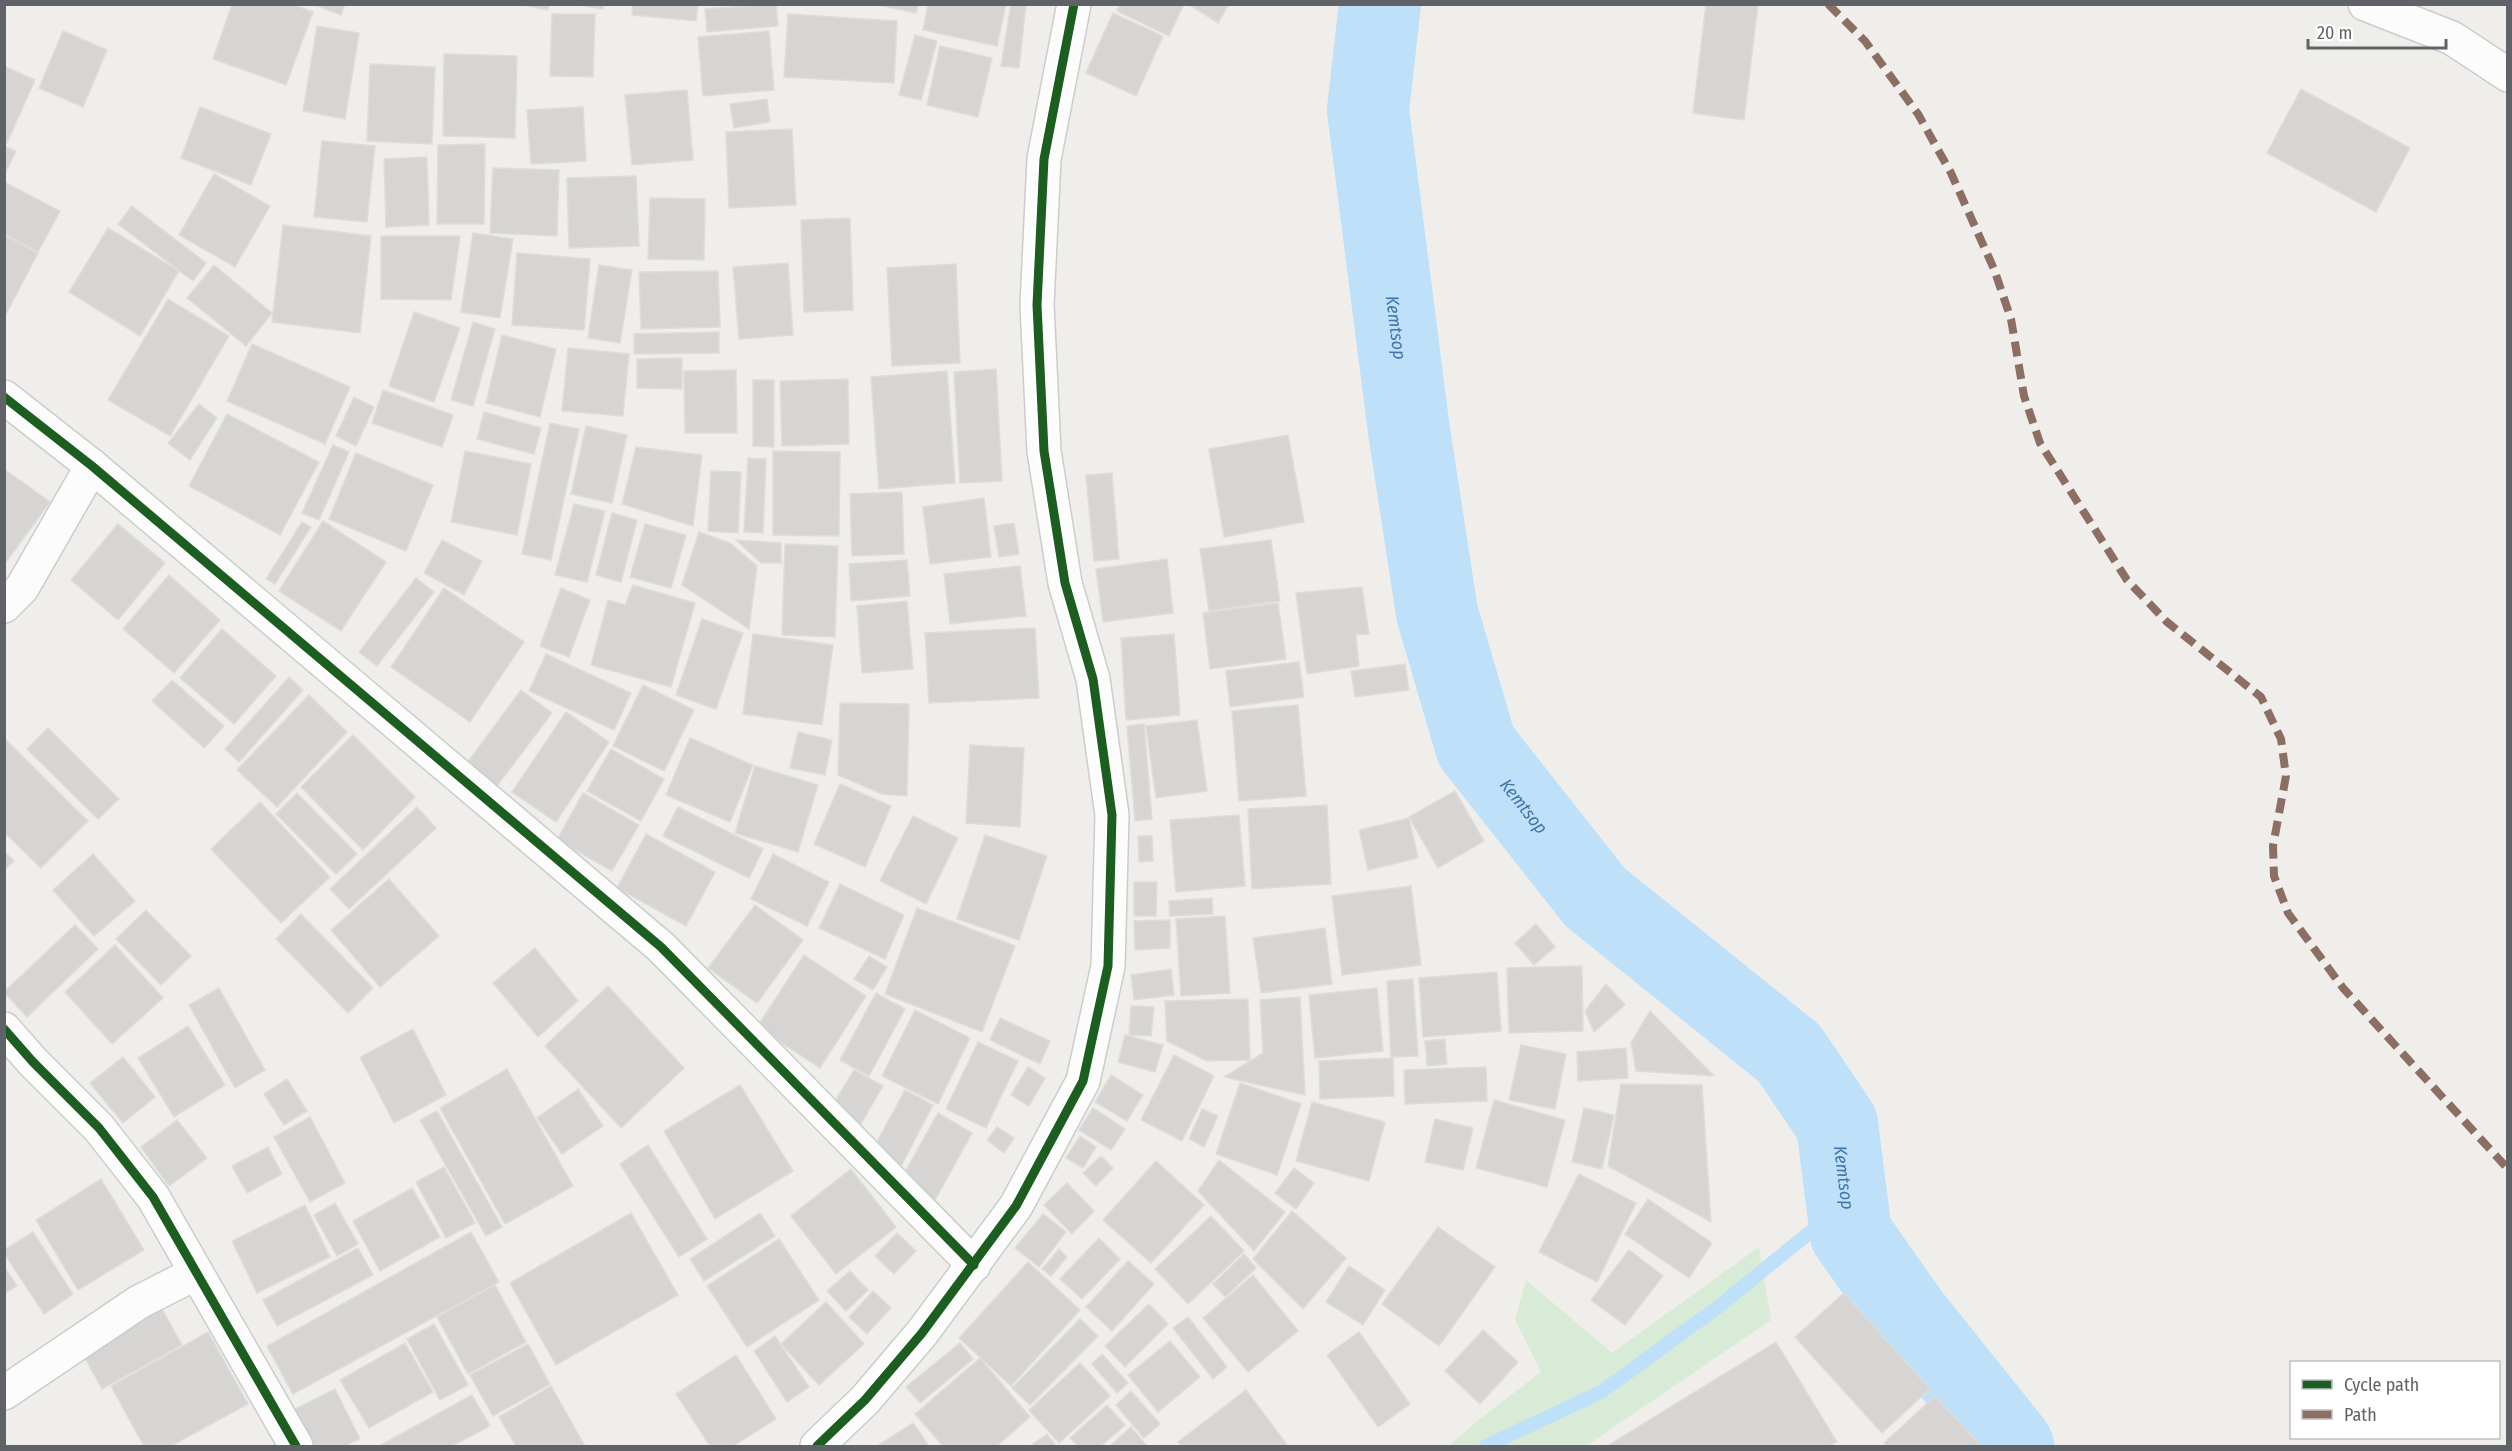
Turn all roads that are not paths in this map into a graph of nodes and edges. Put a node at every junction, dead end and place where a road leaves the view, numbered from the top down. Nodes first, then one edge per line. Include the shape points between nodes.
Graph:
1 (1074, 4) edge
2 (2366, 4) edge
3 (2508, 75) edge
4 (4, 397) edge
5 (92, 466) junction
6 (4, 606) edge
7 (4, 1029) edge
8 (974, 1265) junction
9 (196, 1273) junction
10 (4, 1393) edge
11 (296, 1446) edge
12 (817, 1446) edge

1 - 8 street via 1044,159 1037,305 1044,451 1065,582 1093,679 1112,815 1108,966 1083,1081 1016,1206
2 - 3 street via 2452,38
4 - 5 street
5 - 6 street via 22,588
5 - 8 street via 661,947
7 - 9 street via 105,1137 153,1197
8 - 12 street via 865,1400
9 - 10 street via 139,1302
9 - 11 street

